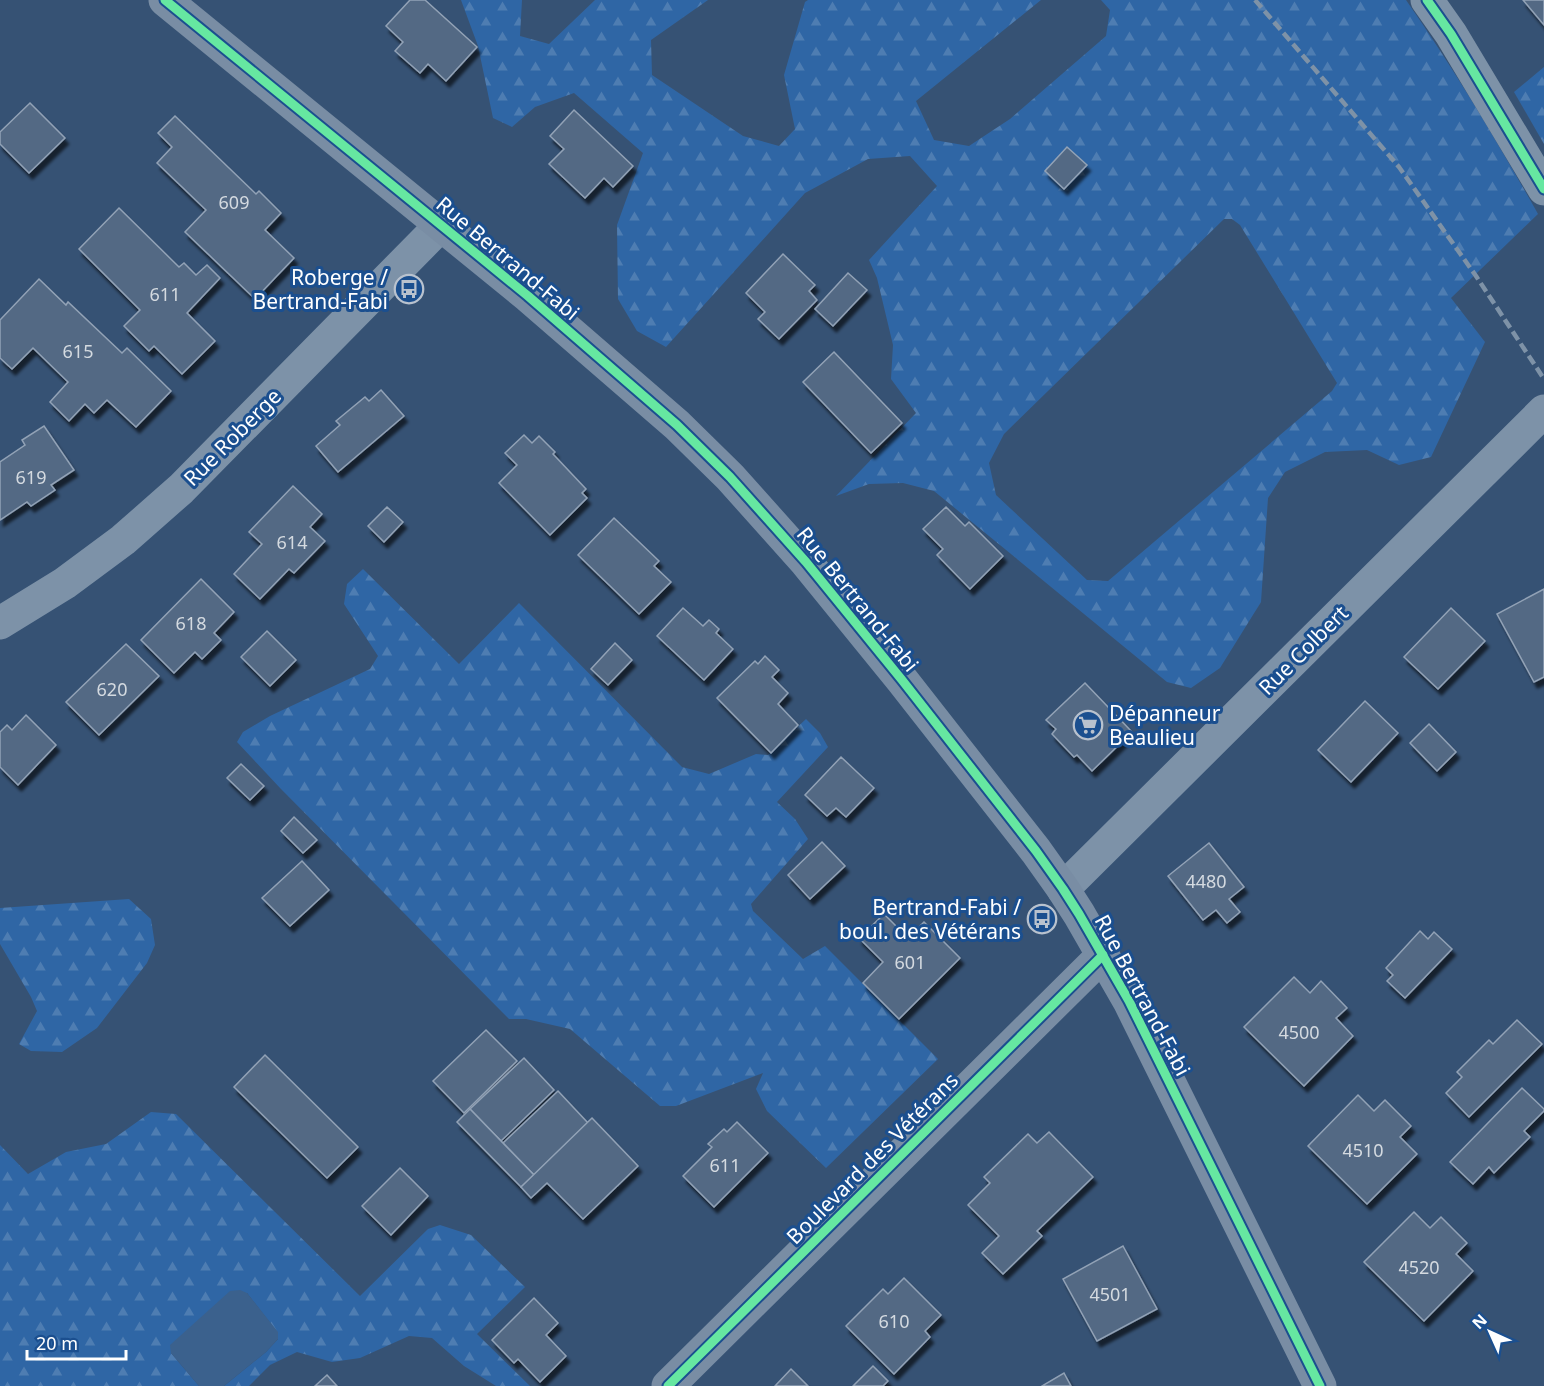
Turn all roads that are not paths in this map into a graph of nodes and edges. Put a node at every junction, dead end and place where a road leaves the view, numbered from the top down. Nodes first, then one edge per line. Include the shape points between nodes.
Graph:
1 (165, 0) edge
2 (1427, 0) edge
3 (1544, 189) edge
4 (441, 225) junction
5 (1544, 411) edge
6 (0, 623) edge
7 (1063, 889) junction
8 (1102, 955) junction
9 (668, 1386) edge
10 (1320, 1386) edge

1 - 4 street, Rue Bertrand-Fabi
2 - 3 street
4 - 6 street, Rue Roberge via 181,489 123,540 65,583
4 - 7 street, Rue Bertrand-Fabi via 677,425 730,477 873,644
5 - 7 street, Rue Colbert
7 - 8 street, Rue Bertrand-Fabi
8 - 9 street, Boulevard des Vétérans
8 - 10 street, Rue Bertrand-Fabi via 1135,1012

